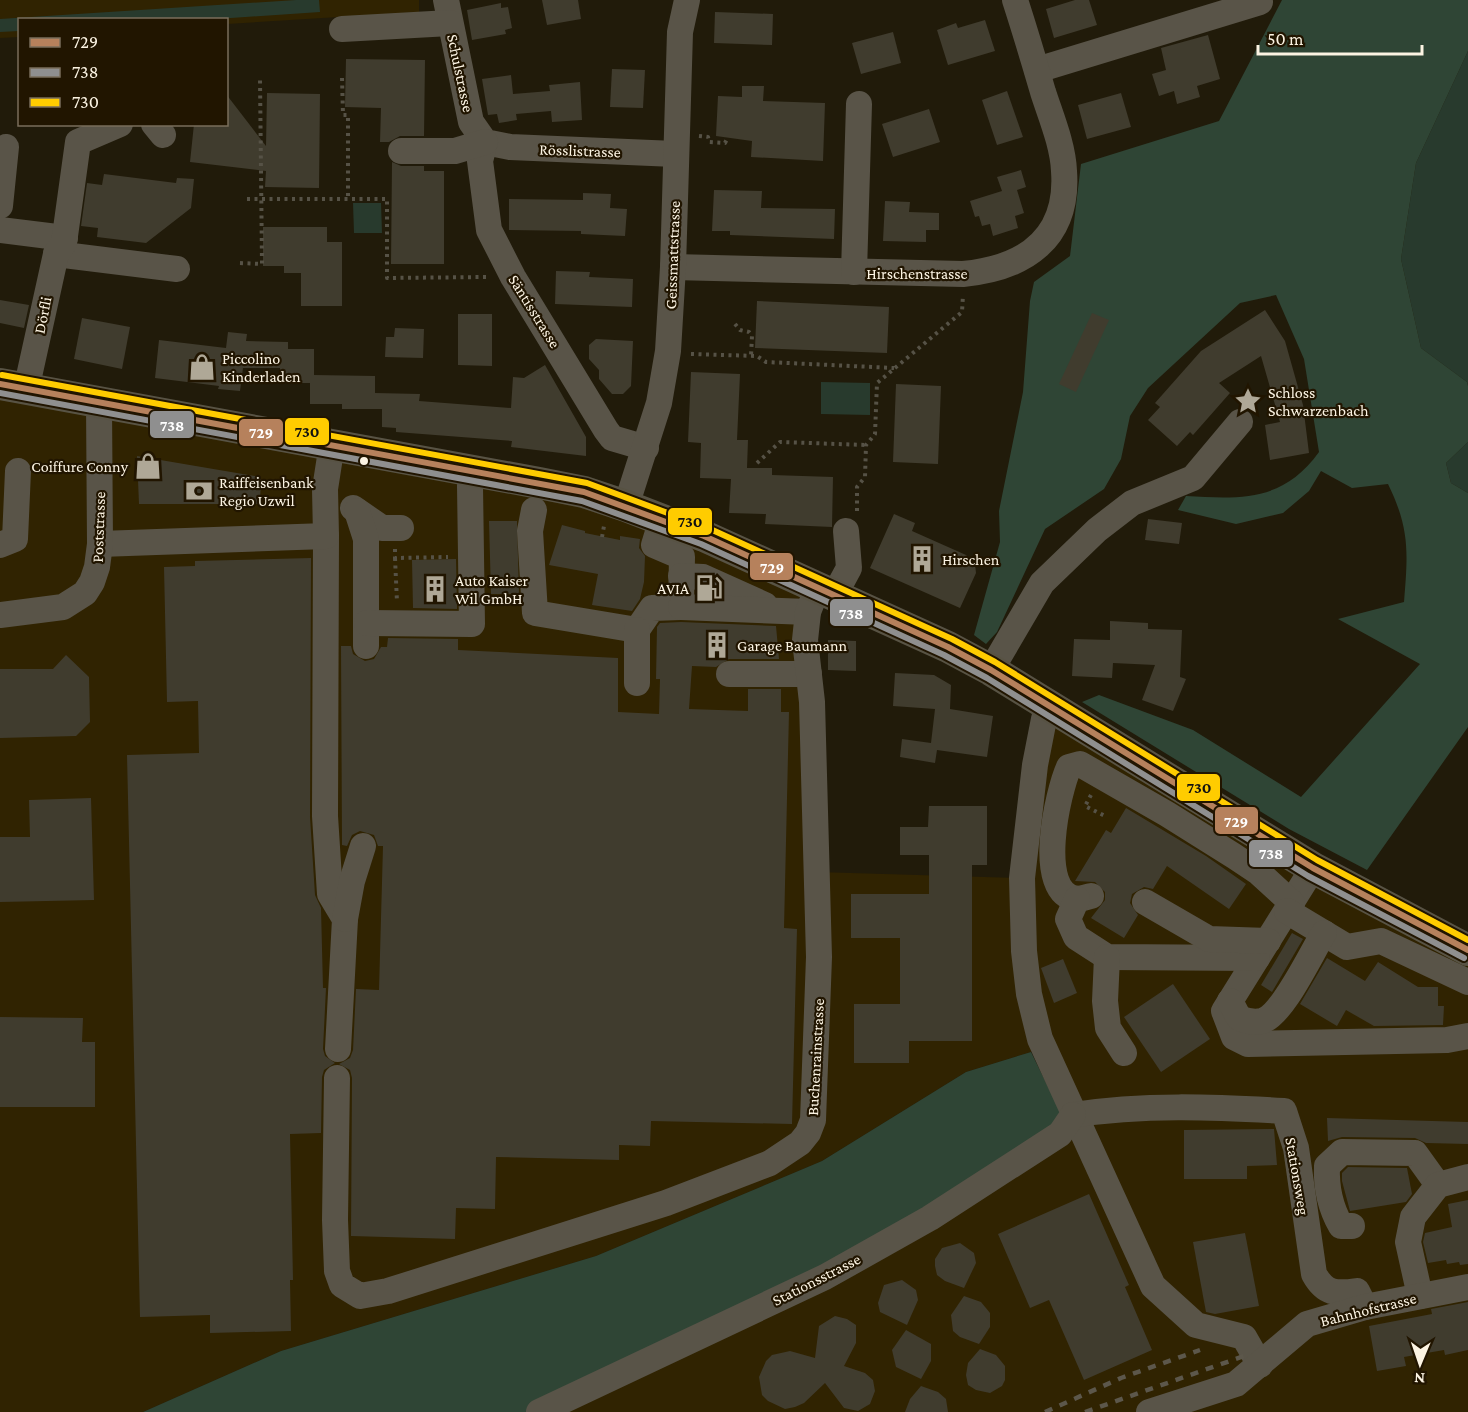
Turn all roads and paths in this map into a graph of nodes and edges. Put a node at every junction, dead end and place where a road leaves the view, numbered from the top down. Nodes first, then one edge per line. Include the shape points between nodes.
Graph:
1 (687, 0) edge
2 (1015, 0) edge
3 (1260, 2) dead end
4 (448, 12) edge
5 (342, 29) dead end
6 (1037, 70) junction
7 (342, 78) dead end
8 (260, 79) dead end
9 (860, 104) dead end
10 (115, 126) edge
11 (727, 139) dead end
12 (485, 142) junction
13 (682, 145) junction
14 (401, 151) dead end
15 (6, 164) dead end
16 (247, 199) dead end
17 (348, 199) junction
18 (261, 200) junction
19 (0, 206) edge
20 (0, 230) edge
21 (61, 245) junction
22 (143, 253) dead end
23 (240, 263) dead end
24 (673, 267) junction
25 (177, 269) dead end
26 (854, 272) junction
27 (513, 277) junction
28 (963, 285) dead end
29 (735, 324) dead end
30 (681, 354) dead end
31 (751, 356) junction
32 (894, 368) junction
33 (13, 387) edge
34 (99, 404) junction
35 (1240, 422) dead end
36 (332, 444) junction
37 (866, 446) junction
38 (646, 448) junction
39 (757, 463) dead end
40 (18, 471) dead end
41 (473, 471) junction
42 (325, 489) junction
43 (537, 496) junction
44 (626, 506) junction
45 (357, 511) junction
46 (662, 519) junction
47 (851, 524) joint
48 (392, 528) dead end
49 (326, 536) junction
50 (0, 544) edge
51 (100, 544) junction
52 (395, 558) dead end
53 (544, 570) dead end
54 (681, 576) junction
55 (327, 585) junction
56 (820, 598) junction
57 (681, 607) junction
58 (779, 611) junction
59 (0, 615) edge
60 (398, 623) junction
61 (637, 630) junction
62 (366, 634) junction
63 (991, 670) junction
64 (729, 674) dead end
65 (809, 674) junction
66 (637, 683) dead end
67 (1052, 707) junction
68 (363, 846) dead end
69 (1313, 868) junction
70 (1145, 902) dead end
71 (1289, 907) junction
72 (345, 919) junction
73 (1324, 933) junction
74 (1263, 949) junction
75 (1468, 950) edge
76 (1107, 957) junction
77 (1468, 981) edge
78 (1230, 1001) junction
79 (1468, 1036) edge
80 (338, 1049) dead end
81 (1124, 1053) dead end
82 (337, 1077) dead end
83 (1073, 1114) junction
84 (1468, 1177) edge
85 (1438, 1185) junction
86 (1352, 1227) dead end
87 (1468, 1287) edge
88 (1420, 1296) junction
89 (1365, 1307) junction
90 (1260, 1365) junction
91 (539, 1412) edge
92 (1149, 1412) edge

1 - 13 street, Geissmattstrasse via 680,32
2 - 6 street, Hirschenstrasse
3 - 6 street
4 - 5 street
4 - 12 street, Schulstrasse via 471,122
6 - 26 street, Hirschenstrasse via 1064,171 1056,226 1038,249 1018,262 980,273
7 - 17 path via 343,115 348,115
8 - 18 path
9 - 26 street
10 - 21 street, Dörfli via 78,142
11 - 13 path via 725,143 710,142 708,137
12 - 13 street, Rösslistrasse via 510,147
12 - 14 street via 455,151
12 - 27 street, Säntisstrasse via 480,161 489,230
13 - 24 street, Geissmattstrasse
15 - 19 street
16 - 18 path
17 - 18 path
17 - 27 path via 387,199 387,278
18 - 23 path via 262,264
20 - 21 street
21 - 22 street
21 - 25 street
21 - 33 street, Dörfli
24 - 26 street, Hirschenstrasse
24 - 38 street, Geissmattstrasse via 668,351
27 - 38 street, Säntisstrasse via 612,438
28 - 32 path via 962,312
29 - 31 path via 752,336
30 - 31 path
31 - 32 path via 766,362
32 - 37 path via 877,383 875,434
33 - 34 main road
34 - 36 main road
34 - 51 street, Poststrasse
35 - 63 street via 1193,478 1132,502 1042,583
36 - 41 main road
36 - 42 street
37 - 39 path via 780,442
37 - 47 path via 865,477 857,487
38 - 44 street, Geissmattstrasse
40 - 50 street via 15,540
41 - 43 main road
41 - 60 street via 466,527 472,624
42 - 45 street
42 - 49 street
43 - 44 main road via 584,492
43 - 53 street
43 - 61 street via 530,531 535,613
44 - 46 main road
45 - 48 street
45 - 62 street via 366,539
46 - 54 street via 654,545 682,556
46 - 56 main road
47 - 56 street via 849,567
49 - 51 street
49 - 55 street
51 - 59 street, Poststrasse via 92,582 75,601 50,610
52 - 60 path
54 - 57 street
54 - 58 street via 702,577
55 - 62 street
55 - 72 street via 325,816 330,894
56 - 58 street
56 - 63 main road
56 - 65 street, Buchenrainstrasse via 805,640
57 - 58 street
57 - 61 street via 652,608
60 - 62 street
61 - 66 street
63 - 67 main road
64 - 65 street
65 - 82 street, Buchenrainstrasse via 819,957 813,1120 808,1133 790,1151 770,1163 666,1203 388,1291 360,1296 342,1285 338,1271
67 - 69 main road
67 - 83 street via 1044,718 1026,826 1022,878 1024,951 1040,1039
68 - 72 street
69 - 71 street
69 - 75 main road
70 - 74 street via 1209,939
71 - 73 street
71 - 74 street
71 - 76 street via 1258,872 1234,856 1080,764 1069,767 1062,780 1051,838 1057,880 1066,893 1084,898 1068,919 1076,937
72 - 80 street
73 - 77 street via 1347,947 1381,941
73 - 78 street via 1276,1012 1262,1021 1249,1022 1239,1018
74 - 76 street
74 - 78 street
76 - 81 street via 1107,1028
78 - 79 street via 1224,1011 1227,1024 1234,1036 1248,1044 1447,1040
83 - 89 street, Stationsweg via 1209,1107 1284,1111 1296,1148 1314,1274 1320,1286 1331,1293 1357,1291
83 - 90 street via 1153,1286 1196,1325 1244,1337
83 - 91 street, Stationsstrasse via 1060,1134 930,1218 825,1277
84 - 85 street
85 - 86 street via 1415,1153 1342,1152 1327,1166 1327,1181 1332,1210 1341,1226
85 - 88 street via 1413,1217 1408,1242
87 - 88 street, Bahnhofstrasse
88 - 89 street, Bahnhofstrasse
89 - 90 street, Bahnhofstrasse via 1307,1324
90 - 92 street, Bahnhofstrasse via 1236,1384

